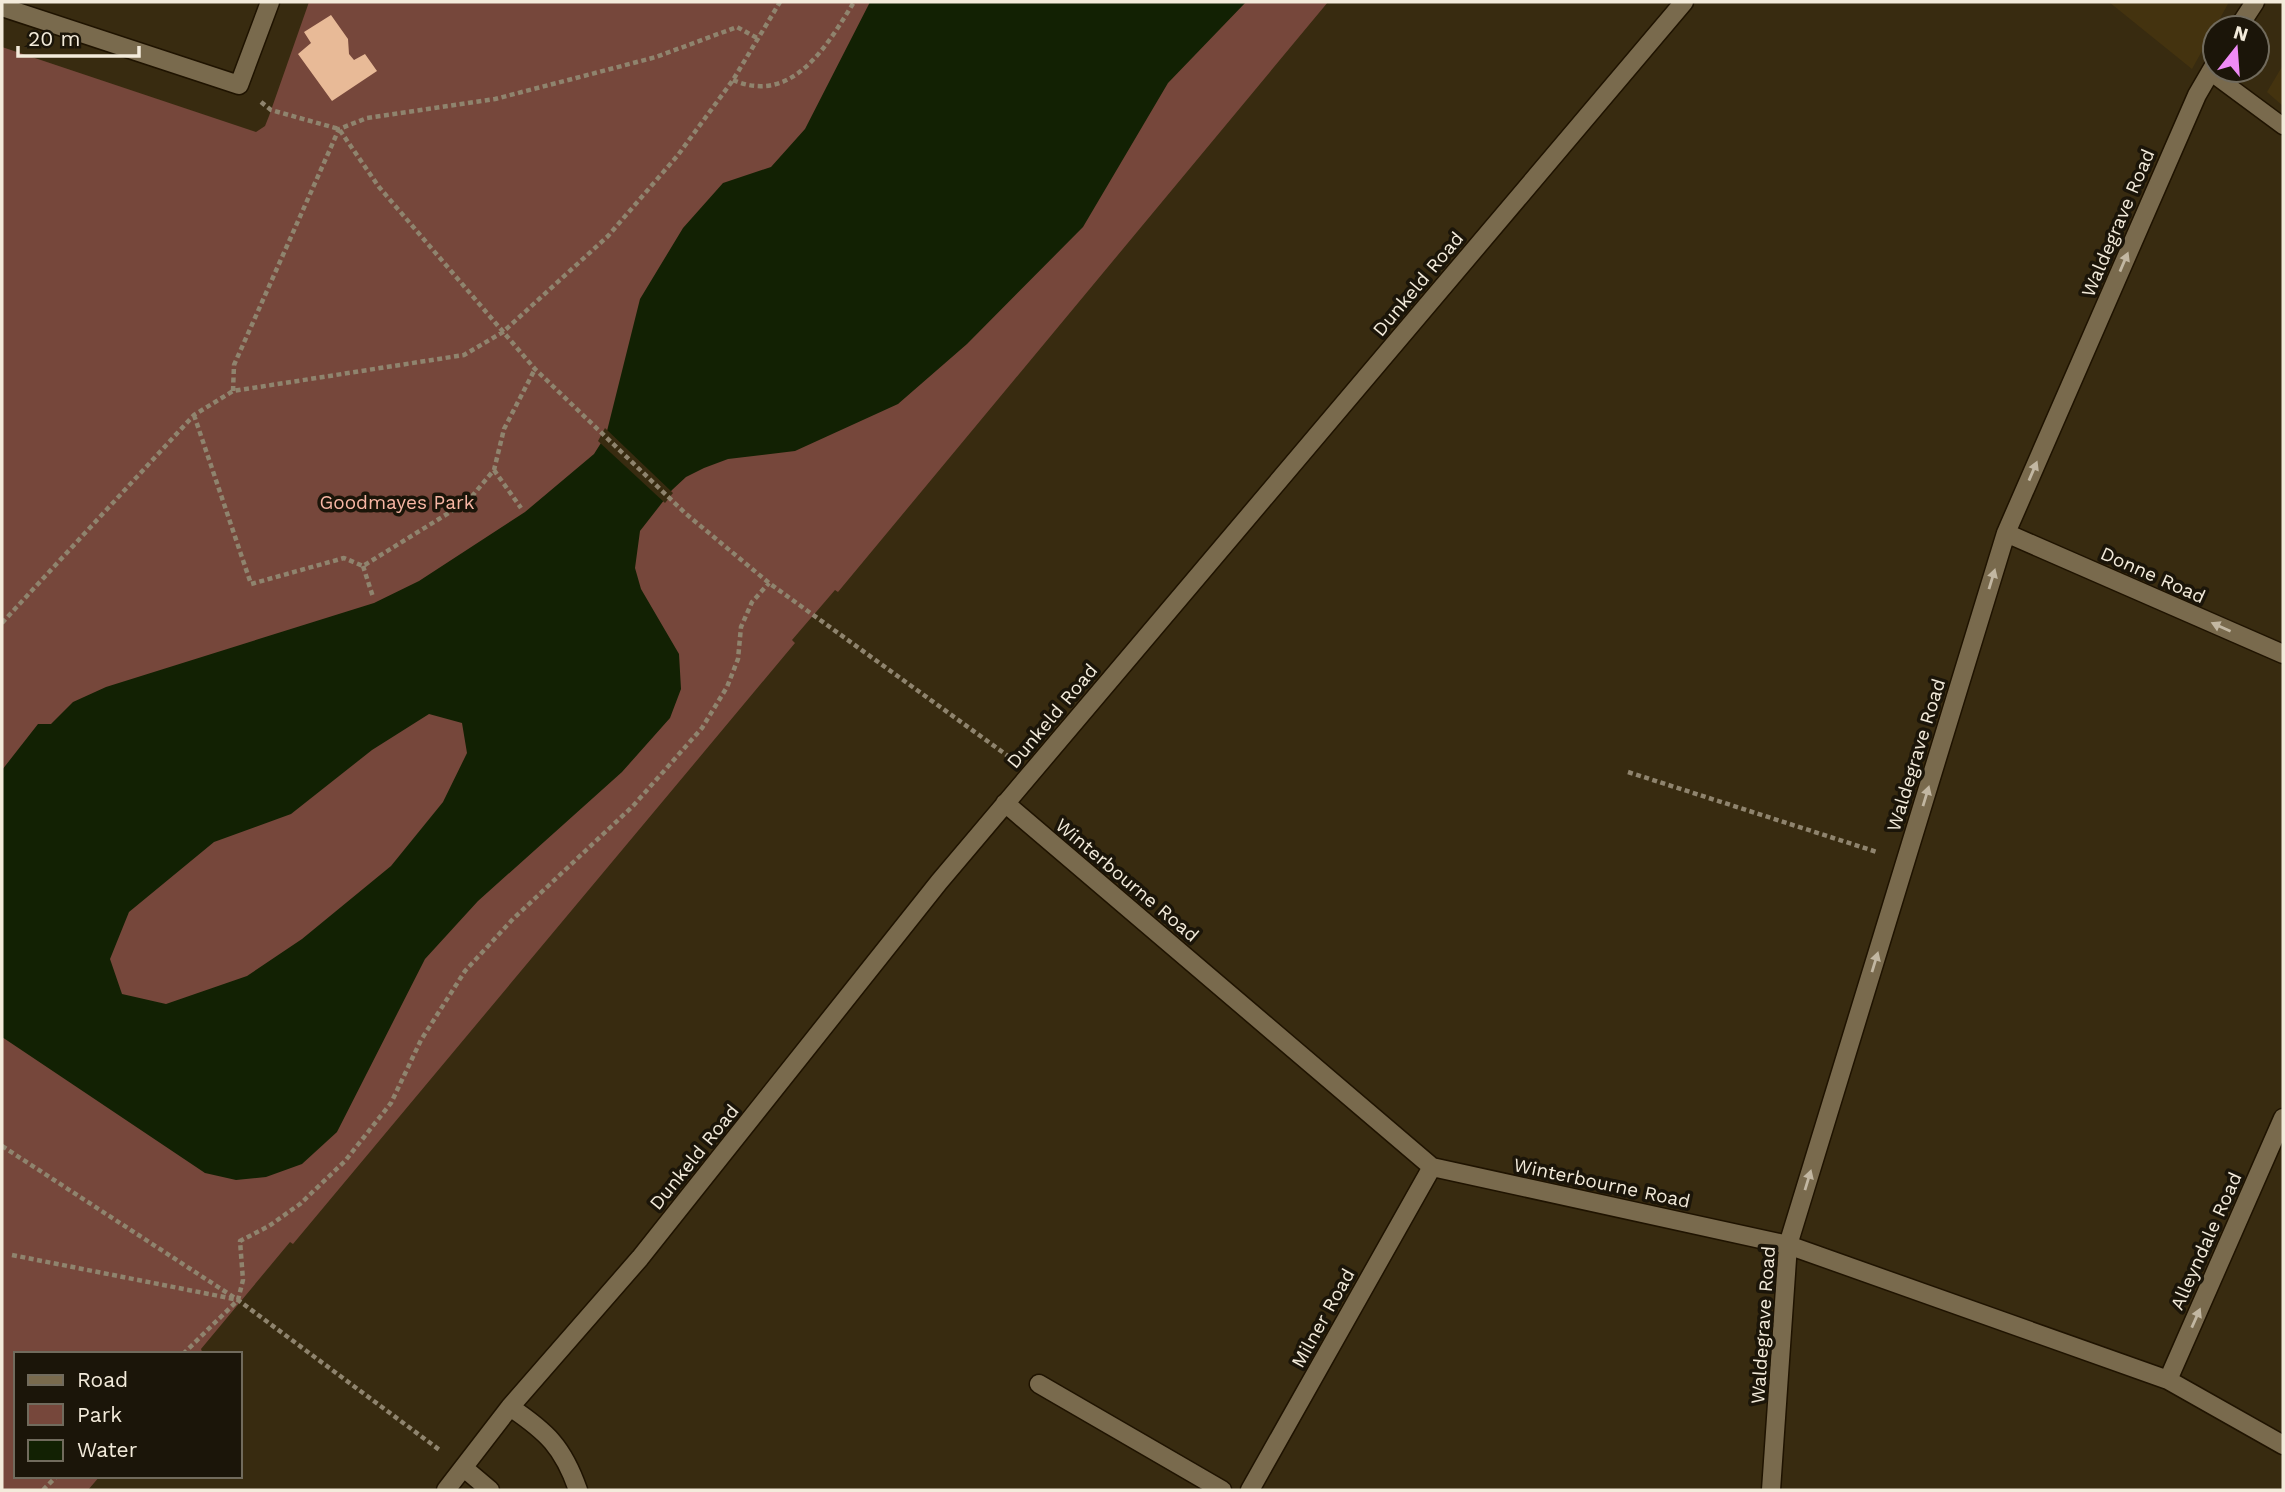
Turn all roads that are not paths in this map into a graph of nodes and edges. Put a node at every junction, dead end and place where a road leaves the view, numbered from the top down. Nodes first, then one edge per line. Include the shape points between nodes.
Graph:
1 (270, 2) edge
2 (1684, 2) edge
3 (2, 7) edge
4 (2204, 84) edge
5 (2232, 84) edge
6 (2283, 126) edge
7 (2006, 534) junction
8 (2283, 654) edge
9 (1005, 803) junction
10 (2283, 1118) edge
11 (1432, 1167) junction
12 (1788, 1245) junction
13 (2168, 1380) junction
14 (1039, 1384) dead end
15 (510, 1407) junction
16 (2283, 1445) edge
17 (464, 1468) junction
18 (446, 1490) edge
19 (491, 1490) edge
20 (578, 1490) edge
21 (1222, 1490) edge
22 (1250, 1490) edge
23 (1772, 1490) edge

1 - 3 street via 239,86
2 - 9 street, Dunkeld Road
7 -> 4 street, Waldegrave Road
5 - 6 lane
8 -> 7 street, Donne Road
12 -> 7 street, Waldegrave Road
9 - 11 street, Winterbourne Road
9 - 15 street, Dunkeld Road via 640,1258
13 -> 10 street, Alleyndale Road
11 - 12 street, Winterbourne Road
11 - 22 street, Milner Road
12 - 13 street, Winterbourne Road
12 - 23 street, Waldegrave Road
13 - 16 street, Winterbourne Road
14 - 21 street
15 - 17 street, Dunkeld Road
15 - 20 street via 545,1430 568,1461
17 - 18 street, Dunkeld Road
17 - 19 street

